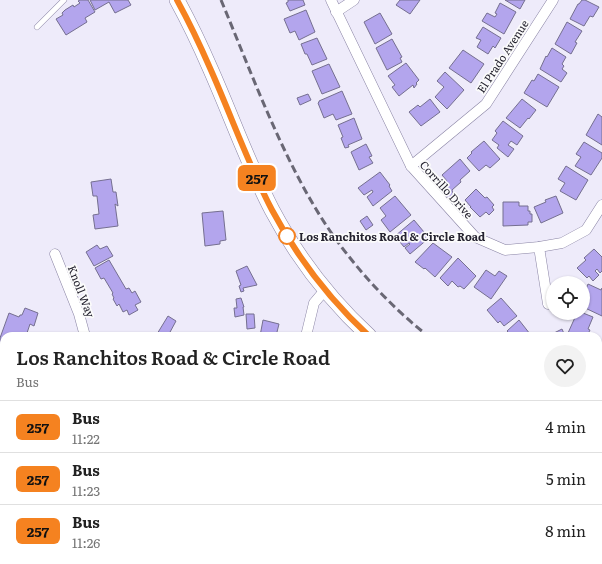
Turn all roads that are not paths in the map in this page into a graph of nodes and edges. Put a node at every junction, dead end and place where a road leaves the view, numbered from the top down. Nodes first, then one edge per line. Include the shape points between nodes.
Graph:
1 (64, 0) edge
2 (177, 0) edge
3 (331, 0) edge
4 (354, 0) edge
5 (553, 0) edge
6 (336, 12) junction
7 (37, 27) dead end
8 (411, 166) junction
9 (602, 205) edge
10 (539, 247) junction
11 (55, 254) dead end
12 (325, 290) junction
13 (546, 291) edge
14 (84, 332) edge
15 (307, 332) edge
16 (365, 332) edge

1 - 7 lane
2 - 12 main road via 271,209 298,254
3 - 6 street, Corrillo Drive
4 - 6 street
5 - 8 street, El Prado Avenue via 486,104
6 - 8 street, Corrillo Drive
8 - 10 street, Corrillo Drive via 475,237 504,250
9 - 10 street, Corrillo Drive via 586,230 562,243
10 - 13 street
11 - 14 street, Knoll Way
12 - 15 street via 314,303
12 - 16 main road

